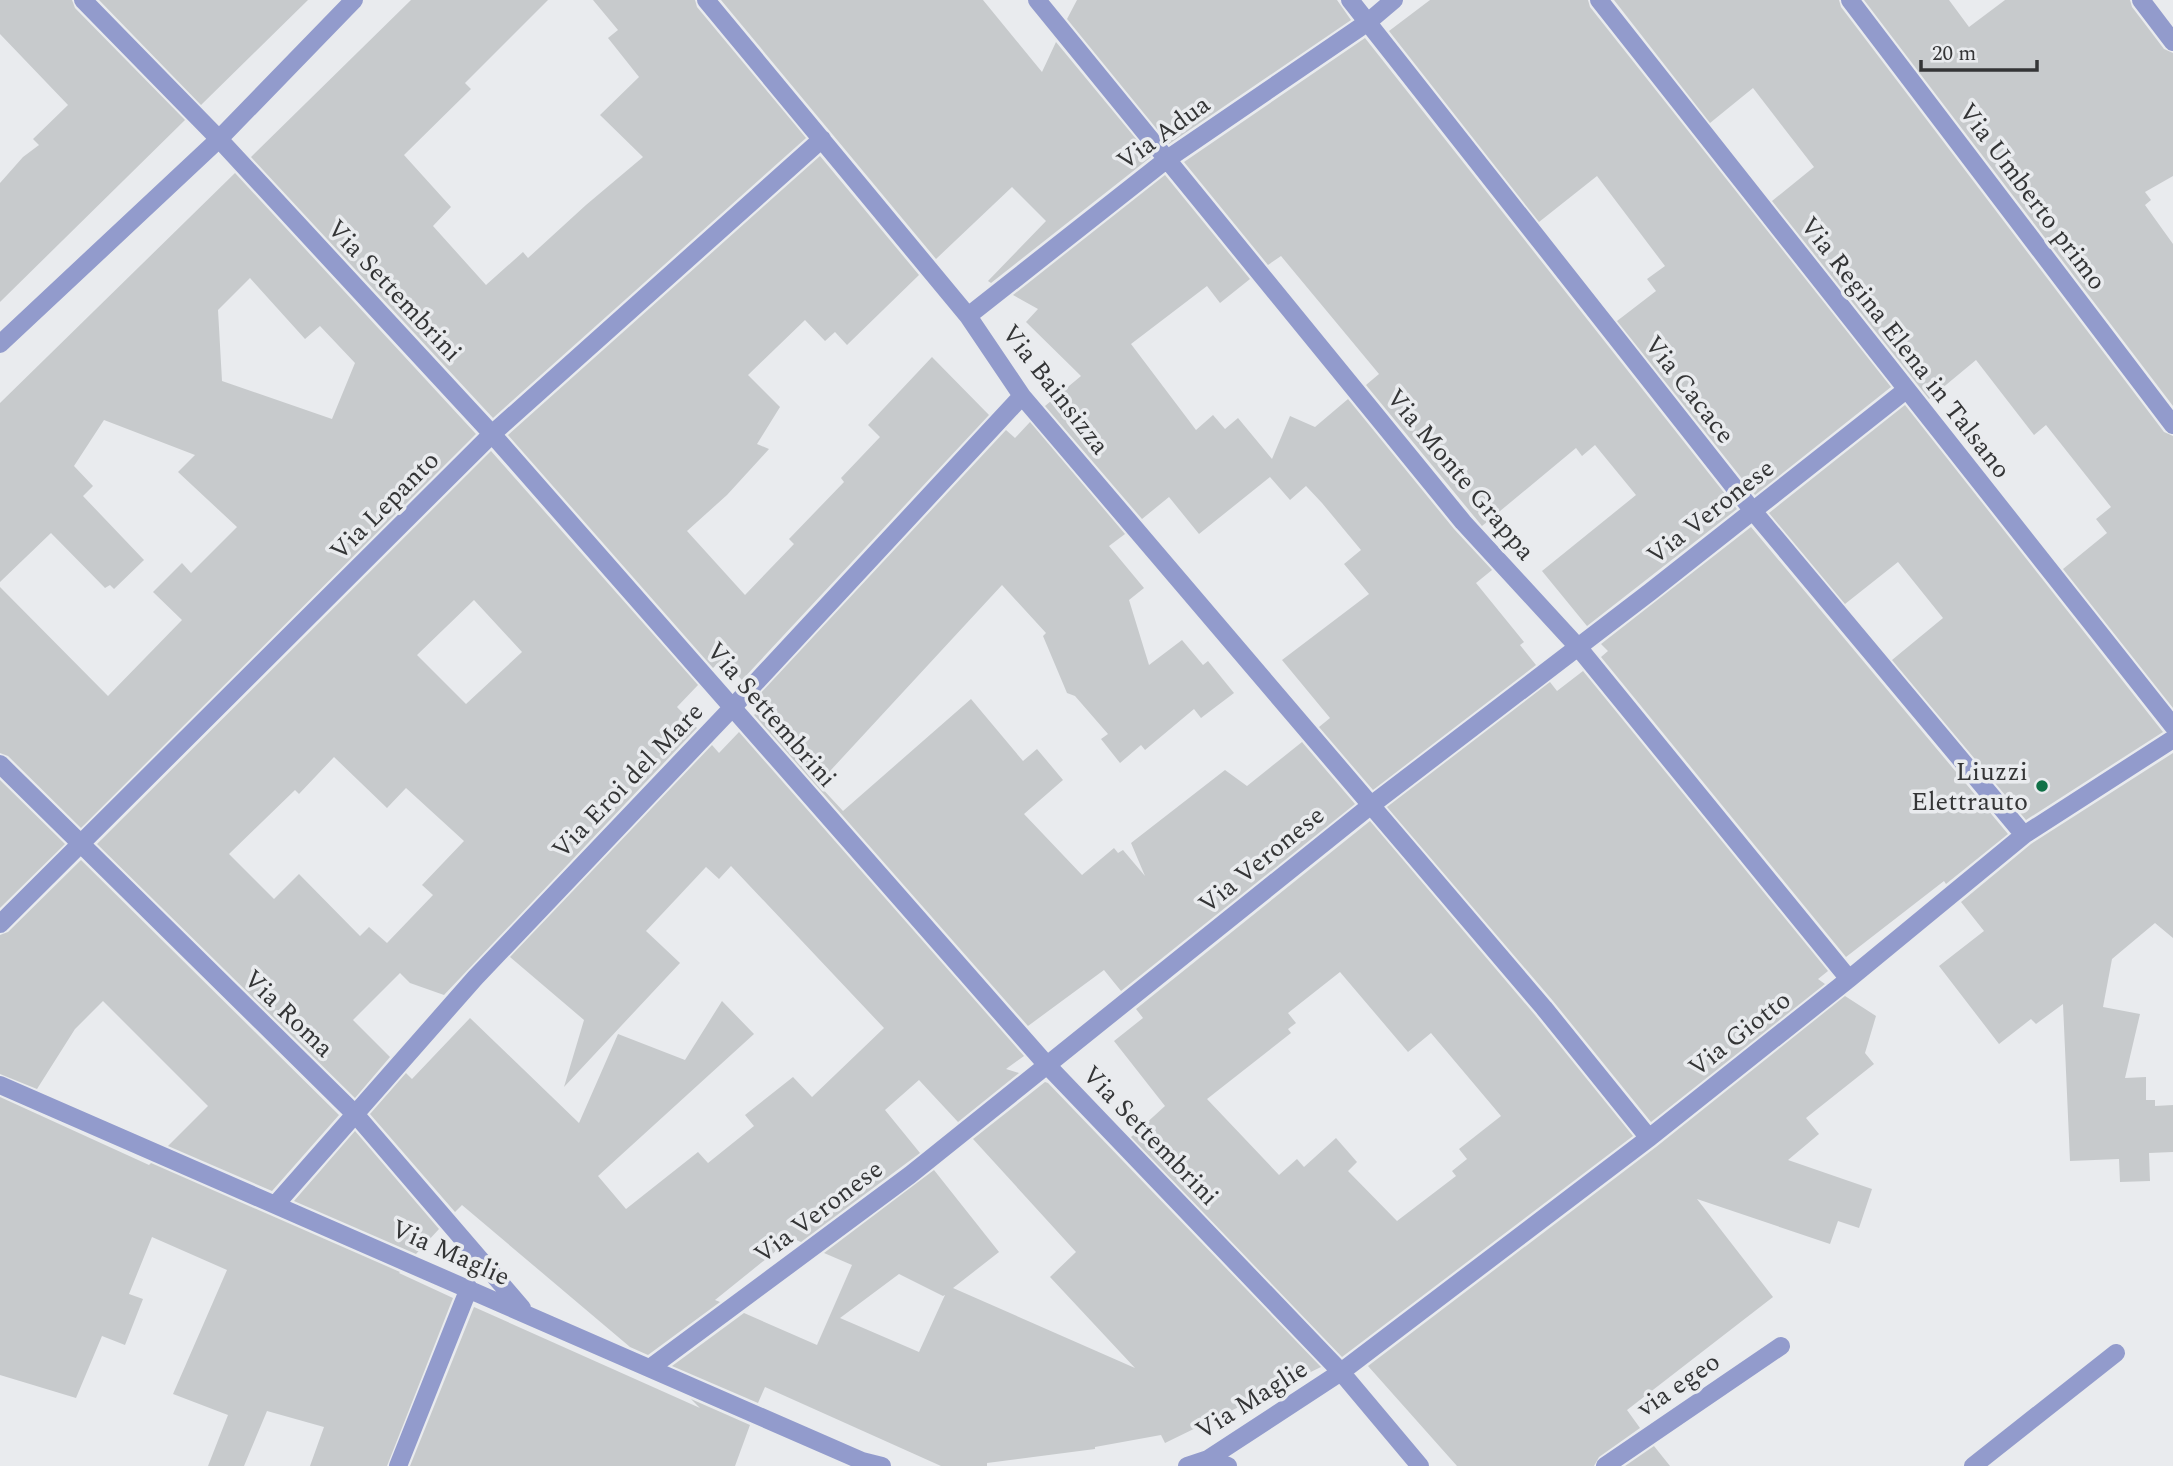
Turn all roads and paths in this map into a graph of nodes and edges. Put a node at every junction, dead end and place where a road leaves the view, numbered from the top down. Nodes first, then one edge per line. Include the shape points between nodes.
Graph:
1 (83, 0) edge
2 (354, 0) edge
3 (706, 0) edge
4 (1037, 0) edge
5 (1350, 0) edge
6 (1394, 0) edge
7 (1600, 0) edge
8 (1850, 0) edge
9 (2141, 0) edge
10 (1368, 22) junction
11 (2173, 42) edge
12 (219, 139) junction
13 (822, 139) junction
14 (1166, 160) junction
15 (968, 316) junction
16 (3, 334) edge
17 (1906, 390) junction
18 (1022, 396) junction
19 (2173, 425) edge
20 (492, 434) junction
21 (1753, 511) junction
22 (1578, 647) junction
23 (732, 708) junction
24 (2173, 726) edge
25 (2173, 739) edge
26 (0, 764) edge
27 (1370, 806) junction
28 (2024, 835) junction
29 (81, 845) junction
30 (0, 924) edge
31 (1849, 979) junction
32 (1046, 1064) junction
33 (0, 1085) edge
34 (356, 1115) junction
35 (1649, 1138) junction
36 (276, 1204) junction
37 (469, 1288) junction
38 (526, 1313) junction
39 (1781, 1346) dead end
40 (2116, 1353) dead end
41 (650, 1368) junction
42 (1341, 1372) junction
43 (1208, 1459) junction
44 (861, 1463) edge
45 (398, 1466) edge
46 (882, 1466) edge
47 (1187, 1466) edge
48 (1228, 1466) edge
49 (1420, 1466) edge
50 (1605, 1466) edge
51 (1973, 1466) edge

1 - 12 street, Via Settembrini
2 - 12 street
3 - 13 street, Via Bainsizza
4 - 14 street, Via Monte Grappa
5 - 10 street, Via Cacace
6 - 10 street, Via Adua
7 - 17 street, Via Regina Elena in Talsano
8 - 19 street, Via Umberto primo
9 - 11 street
10 - 14 street, Via Adua
10 - 21 street, Via Cacace
12 - 16 street
12 - 20 street, Via Settembrini
13 - 15 street, Via Bainsizza
13 - 20 street, Via Lepanto
14 - 15 street, Via Adua
14 - 22 street, Via Monte Grappa via 1463,522
15 - 18 street, Via Bainsizza
17 - 21 street, Via Veronese
17 - 24 street, Via Regina Elena in Talsano
18 - 23 street, Via Eroi del Mare
18 - 27 street, Via Bainsizza
20 - 23 street, Via Settembrini
20 - 29 street, Via Lepanto
21 - 22 street, Via Veronese
21 - 28 street, Via Cacace
22 - 27 street, Via Veronese
22 - 31 street, Via Monte Grappa
23 - 32 street, Via Settembrini
23 - 34 street, Via Eroi del Mare via 475,978
25 - 28 street, Via Giotto
26 - 29 street, Via Roma
27 - 32 street, Via Veronese
27 - 35 street, Via Bainsizza
28 - 31 street, Via Giotto
29 - 30 street, Via Lepanto
29 - 34 street, Via Roma
31 - 35 street, Via Giotto
32 - 41 street, Via Veronese via 910,1175
32 - 42 street, Via Settembrini
33 - 36 street, Via Maglie
34 - 36 street, Via Eroi del Mare
34 - 38 street, Via Roma
35 - 42 street, Via Giotto
36 - 37 street, Via Maglie
37 - 38 street, Via Maglie
37 - 45 street
38 - 41 street, Via Maglie
39 - 50 street, via egeo
40 - 51 street
41 - 44 street, Via Maglie
42 - 43 street, Via Maglie
42 - 49 street, Via Settembrini
43 - 47 street, Via Maglie
43 - 48 street
44 - 46 street, Via Maglie

